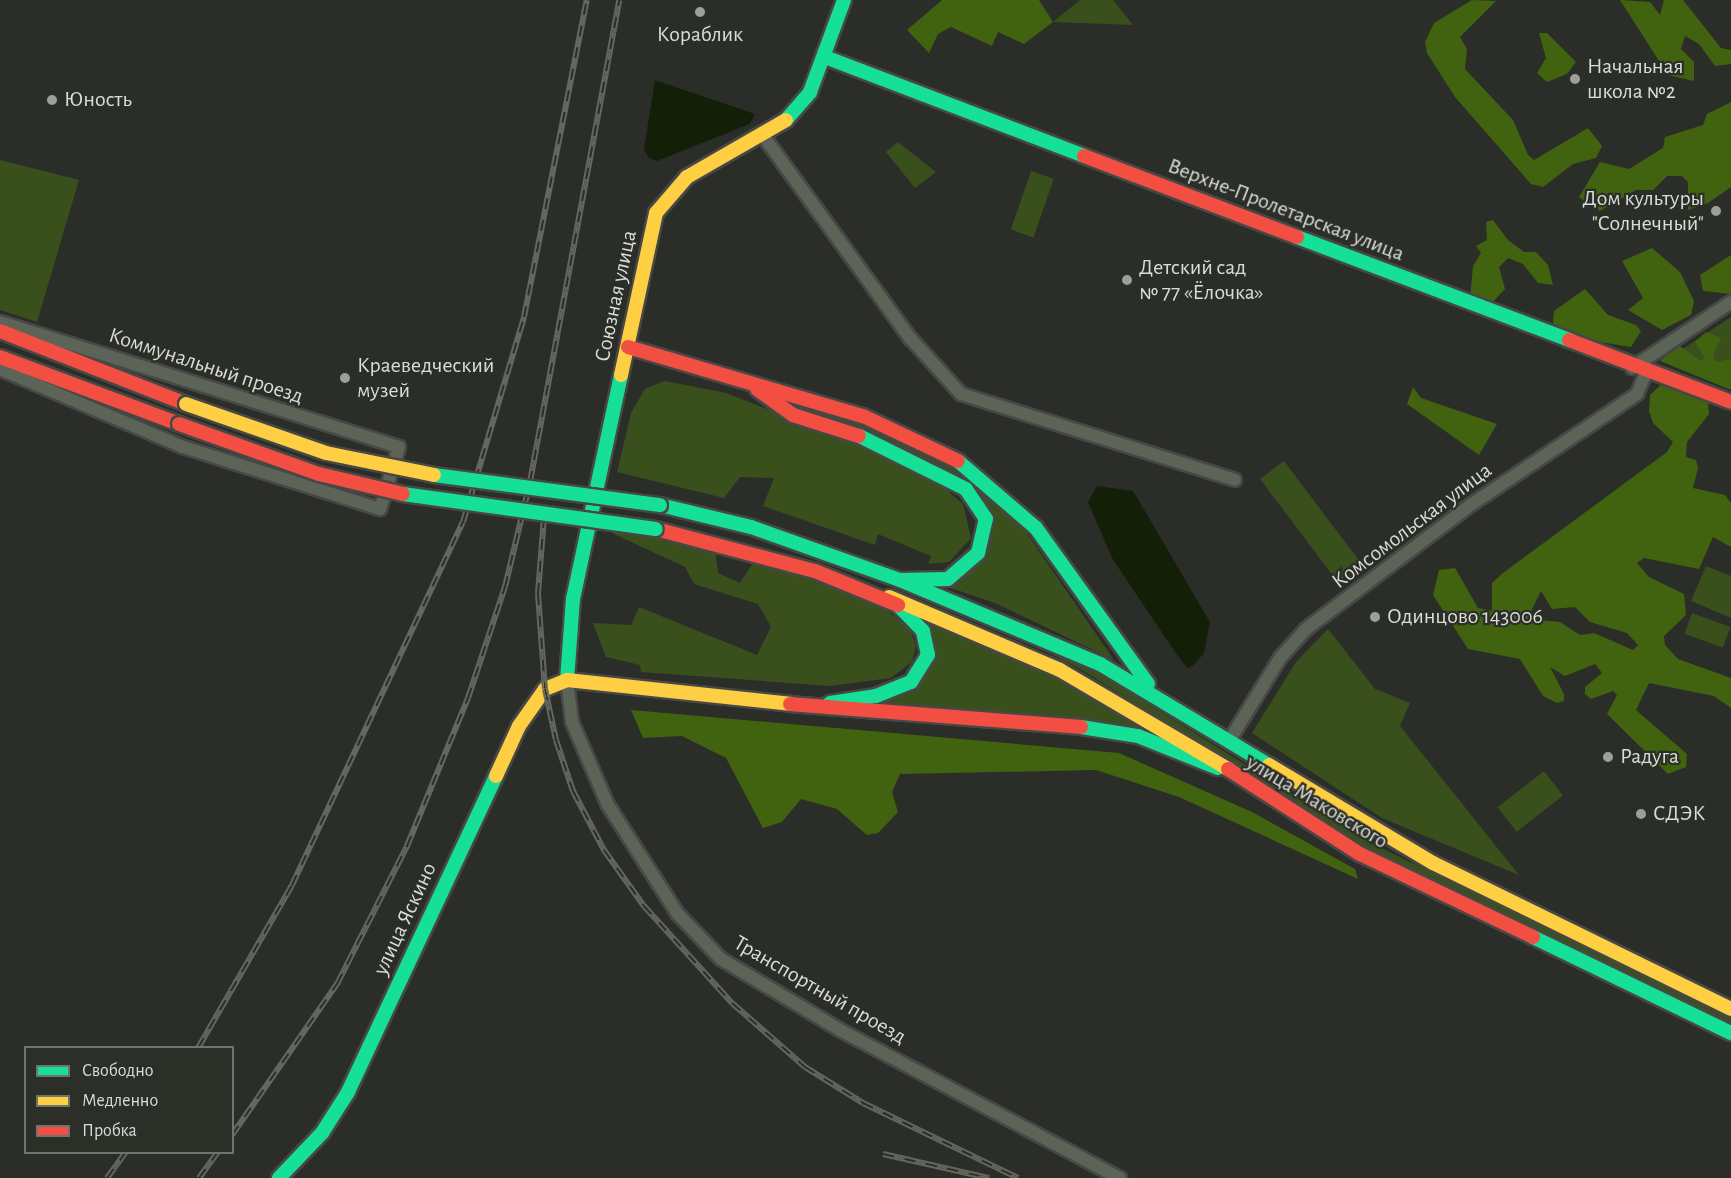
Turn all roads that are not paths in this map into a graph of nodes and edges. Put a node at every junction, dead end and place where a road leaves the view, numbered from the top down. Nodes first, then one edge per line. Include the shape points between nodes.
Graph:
1 (844, 0) edge
2 (825, 57) junction
3 (764, 137) junction
4 (1731, 302) edge
5 (0, 322) edge
6 (0, 331) edge
7 (628, 347) junction
8 (0, 357) edge
9 (1632, 368) junction
10 (0, 369) edge
11 (1646, 373) junction
12 (746, 382) junction
13 (1731, 402) edge
14 (1235, 480) dead end
15 (900, 580) junction
16 (889, 597) junction
17 (567, 680) junction
18 (1167, 700) junction
19 (812, 706) junction
20 (1229, 741) junction
21 (1218, 768) junction
22 (1731, 1009) edge
23 (1731, 1033) edge
24 (279, 1178) edge
25 (1120, 1178) edge

1 - 2 street, Союзная улица
2 - 3 street, Союзная улица via 800,106
2 - 9 street, Верхне-Пролетарская улица
3 - 7 street, Союзная улица via 687,177 656,213
3 - 14 street via 911,339 961,394
4 - 9 street
5 - 10 street, Коммунальный проезд via 399,447 380,510 266,477 80,408
6 - 15 street, улица Маковского, bridge via 186,404 326,453 409,472 660,505 751,526
7 - 12 street
7 - 17 street, Союзная улица via 573,599
8 - 16 street, улица Маковского, bridge via 319,474 399,493 656,528 815,571
9 - 11 street, Верхне-Пролетарская улица
11 - 13 street, Верхне-Пролетарская улица
11 - 20 street, Комсомольская улица via 1637,394 1472,504 1292,643
12 - 15 street via 793,415 926,465 976,499 987,531 970,562 948,579
12 - 18 street via 863,416 923,440 973,470 1036,528 1130,665
15 - 18 street, улица Маковского via 1013,624
16 - 19 street via 923,631 928,655 921,670 898,690
16 - 21 street, улица Маковского via 1060,669 1147,718
17 - 19 street
17 - 24 street, улица Яскино via 545,689 519,726 348,1092 322,1133
17 - 25 street, Транспортный проезд via 572,722 608,805 677,913 721,958 822,1020
18 - 20 street, улица Маковского
19 - 21 street via 1108,730 1162,744
20 - 22 street, улица Маковского via 1433,863
21 - 23 street, улица Маковского via 1360,854

